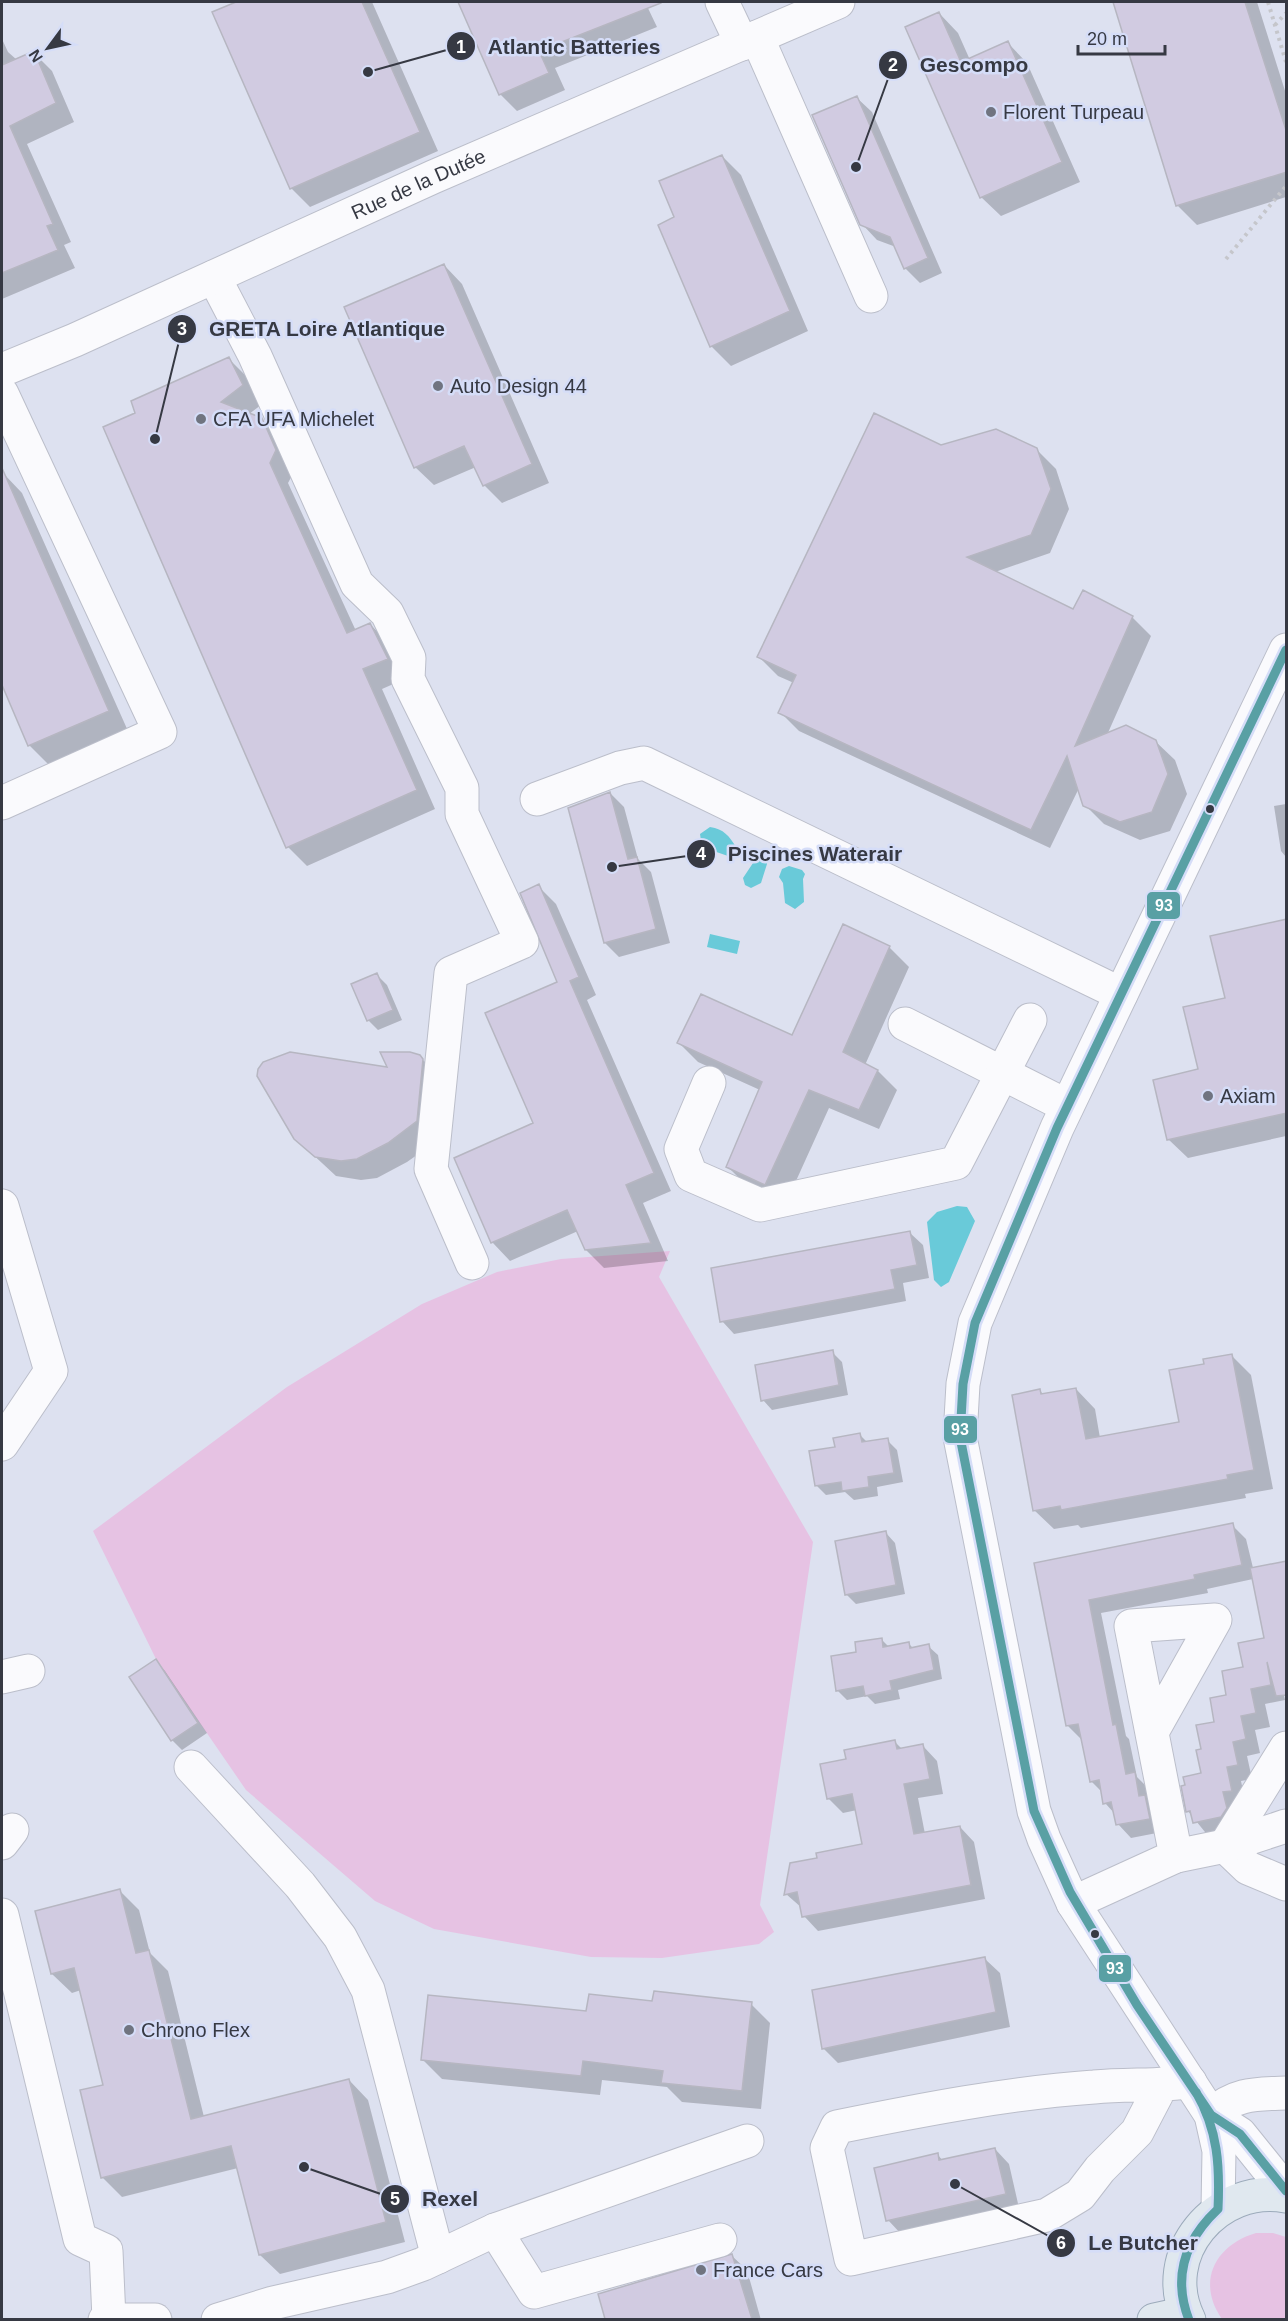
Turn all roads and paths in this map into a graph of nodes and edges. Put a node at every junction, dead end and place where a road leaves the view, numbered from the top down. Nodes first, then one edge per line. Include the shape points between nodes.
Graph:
1 (722, 2) edge
2 (837, 2) edge
3 (1268, 2) edge
4 (1287, 13) edge
5 (1275, 26) junction
6 (749, 40) junction
7 (1287, 62) edge
8 (1287, 186) edge
9 (1226, 260) dead end
10 (214, 277) junction
11 (872, 296) dead end
12 (2, 370) edge
13 (2, 394) edge
14 (1287, 650) edge
15 (537, 799) dead end
16 (2, 802) edge
17 (1121, 994) junction
18 (1030, 1020) dead end
19 (905, 1024) dead end
20 (1004, 1074) junction
21 (709, 1083) dead end
22 (1067, 1106) junction
23 (2, 1206) edge
24 (472, 1263) dead end
25 (2, 1444) edge
26 (1152, 1732) dead end
27 (1287, 1748) edge
28 (191, 1767) dead end
29 (1287, 1826) edge
30 (1225, 1846) junction
31 (1176, 1856) junction
32 (1287, 1884) edge
33 (1073, 1903) junction
34 (2, 1915) edge
35 (1175, 2084) junction
36 (1287, 2093) edge
37 (1211, 2115) junction
38 (747, 2141) dead end
39 (1287, 2191) edge
40 (1287, 2196) edge
41 (1218, 2209) junction
42 (495, 2230) junction
43 (720, 2240) dead end
44 (438, 2257) junction
45 (1187, 2316) edge
46 (107, 2319) edge
47 (119, 2319) edge
48 (155, 2319) edge
49 (218, 2319) edge
50 (1154, 2319) edge

1 - 6 street
2 - 6 street, Rue de la Dutée
3 - 5 path
4 - 5 path
5 - 7 path
6 - 10 street, Rue de la Dutée
6 - 11 street
8 - 9 path
10 - 12 street, Rue de la Dutée
10 - 24 street via 255,356 357,584 387,613 409,658 408,679 462,788 462,814 522,942 451,973 431,1169
13 - 16 street via 160,732
14 - 17 street
15 - 17 street via 644,763
17 - 22 street
18 - 20 street
19 - 20 street
20 - 21 street via 956,1163 760,1205 691,1175 681,1149
20 - 22 street
22 - 33 street via 975,1323 963,1384 960,1437 1034,1811
23 - 25 street via 51,1371
26 - 31 street
27 - 30 street
28 - 44 street via 300,1885 340,1937 368,1990
29 - 30 street
30 - 31 street
30 - 32 street via 1248,1868
31 - 33 street
33 - 35 street
34 - 46 street via 80,2239 106,2251
35 - 35 street via 1080,2195 1047,2215 852,2259 827,2148 837,2127 928,2108 1059,2091
35 - 37 street
36 - 37 street via 1227,2100
37 - 39 street via 1240,2134
37 - 41 street via 1219,2151
38 - 42 street
40 - 41 main road via 1246,2196
41 - 45 main road via 1205,2220 1187,2248 1180,2280
42 - 43 street via 534,2292
42 - 44 street
44 - 49 street via 387,2277
45 - 50 main road
46 - 47 street
47 - 48 street

